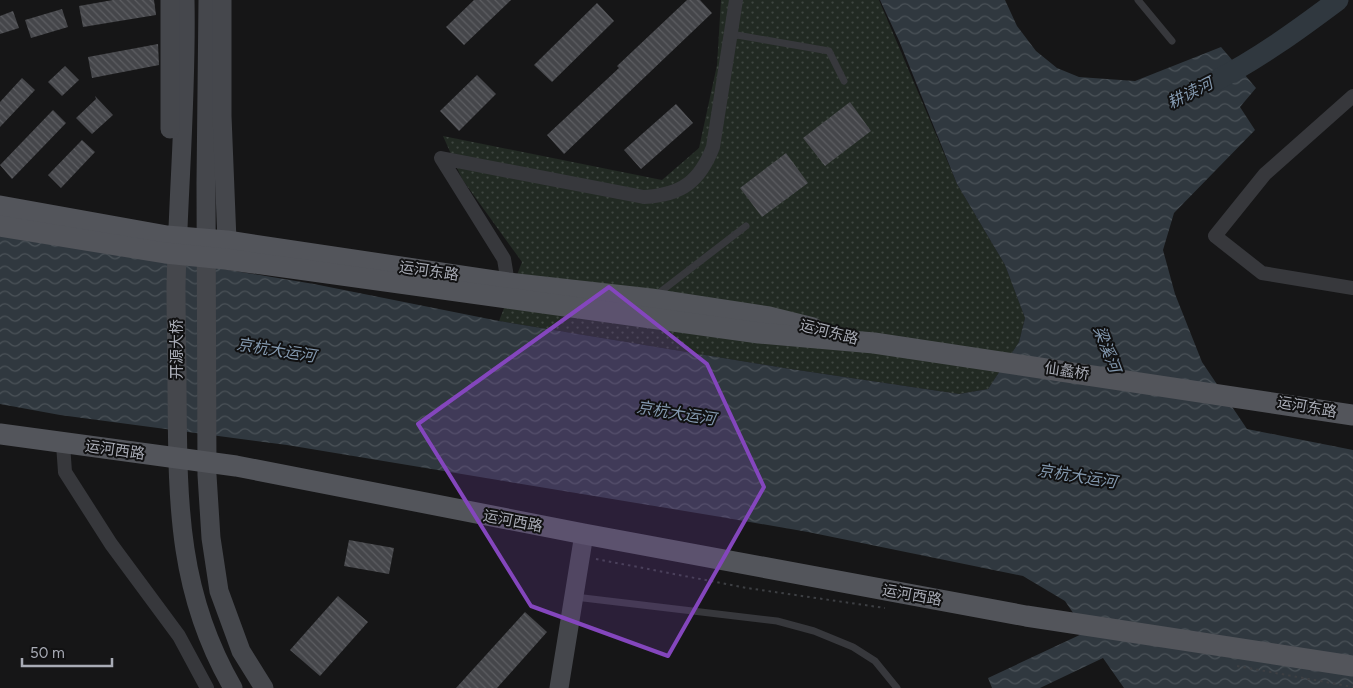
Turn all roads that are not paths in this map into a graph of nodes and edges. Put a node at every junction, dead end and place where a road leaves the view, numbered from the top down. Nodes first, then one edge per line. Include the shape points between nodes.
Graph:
1 (170, 0) edge
2 (185, 0) edge
3 (208, 0) edge
4 (222, 0) edge
5 (736, 0) edge
6 (1138, 0) edge
7 (731, 34) junction
8 (1172, 42) dead end
9 (844, 81) dead end
10 (1353, 96) edge
11 (0, 206) edge
12 (0, 226) edge
13 (746, 226) dead end
14 (167, 236) junction
15 (227, 241) junction
16 (508, 283) junction
17 (1353, 288) edge
18 (651, 299) junction
19 (874, 343) junction
20 (1260, 399) joint
21 (1353, 415) edge
22 (0, 434) edge
23 (63, 444) junction
24 (584, 534) junction
25 (574, 596) junction
26 (1353, 666) edge
27 (207, 688) edge
28 (233, 688) edge
29 (264, 688) edge
30 (559, 688) edge
31 (897, 688) edge

1 - 14 main road
2 - 28 main road, 开源大桥 via 176,287 180,518 187,572 198,612
3 - 29 main road via 207,427 211,538 219,591 242,651
4 - 15 main road
5 - 7 street
6 - 8 lane
7 - 9 lane via 829,51
7 - 16 street via 713,147 706,166 681,189 663,196 644,196 440,158 504,259
10 - 17 street via 1265,174 1215,236 1262,273
11 - 14 main road, 运河东路
12 - 19 main road, 运河东路 via 164,253 749,332
13 - 18 lane
14 - 15 main road, 运河东路
15 - 16 main road, 运河东路
16 - 18 main road, 运河东路
18 - 19 main road, 运河东路 via 769,317
19 - 20 main road, 仙蠡桥
20 - 21 main road, 运河东路
22 - 23 main road, 运河西路
23 - 24 main road, 运河西路 via 236,466
23 - 27 street via 65,472 111,544 179,636
24 - 25 main road
24 - 26 main road, 运河西路 via 1026,616
25 - 30 main road
25 - 31 lane via 777,620 853,647 876,661

